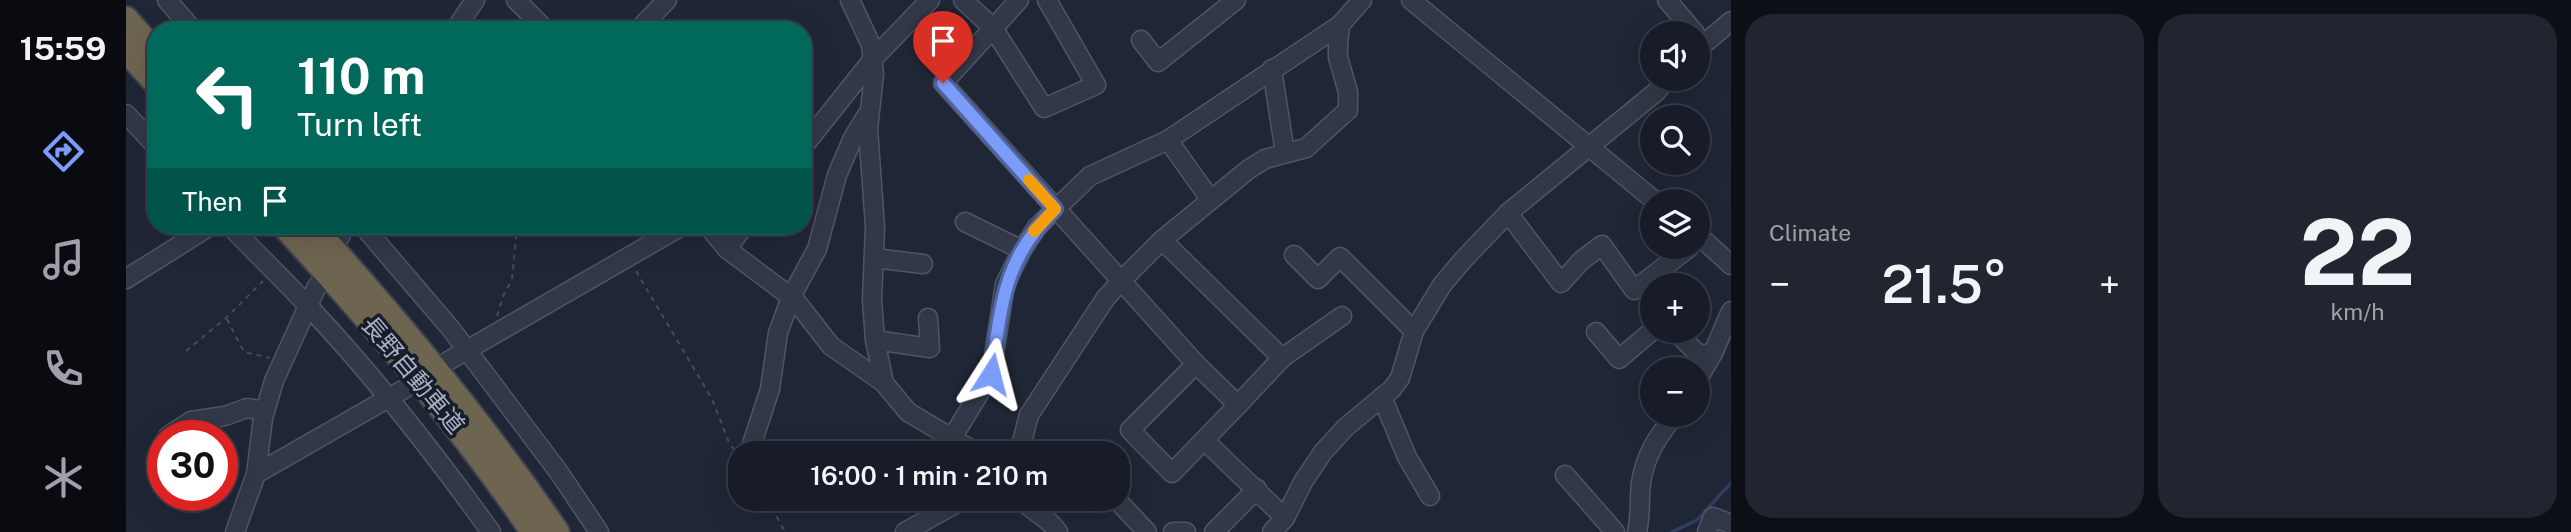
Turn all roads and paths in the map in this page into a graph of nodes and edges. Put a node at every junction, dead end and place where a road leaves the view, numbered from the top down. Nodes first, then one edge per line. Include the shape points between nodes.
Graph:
1 (167, 0) edge
2 (475, 0) edge
3 (516, 0) edge
4 (667, 0) edge
5 (850, 0) edge
6 (930, 0) edge
7 (962, 0) edge
8 (1019, 0) edge
9 (1047, 0) edge
10 (1362, 0) edge
11 (1411, 0) edge
12 (1667, 0) edge
13 (1228, 2) edge
14 (126, 19) edge
15 (185, 21) edge
16 (461, 21) edge
17 (537, 21) edge
18 (647, 21) edge
19 (1683, 21) edge
20 (1731, 21) edge
21 (1340, 25) junction
22 (993, 28) junction
23 (1710, 33) edge
24 (1141, 40) dead end
25 (147, 43) edge
26 (126, 50) edge
27 (873, 59) junction
28 (1272, 69) junction
29 (147, 73) edge
30 (1657, 91) edge
31 (870, 110) junction
32 (126, 114) edge
33 (147, 136) edge
34 (812, 136) edge
35 (1168, 140) junction
36 (1587, 147) junction
37 (1285, 153) junction
38 (1640, 189) edge
39 (1210, 199) junction
40 (1055, 209) junction
41 (1508, 213) junction
42 (965, 222) dead end
43 (196, 235) edge
44 (239, 235) edge
45 (292, 235) edge
46 (320, 235) edge
47 (371, 235) edge
48 (516, 235) edge
49 (667, 235) edge
50 (715, 235) edge
51 (737, 235) edge
52 (1162, 240) junction
53 (727, 249) junction
54 (1022, 250) junction
55 (1710, 250) edge
56 (1294, 255) dead end
57 (629, 258) junction
58 (874, 258) junction
59 (1672, 259) edge
60 (923, 264) dead end
61 (1731, 265) edge
62 (273, 271) junction
63 (126, 279) edge
64 (1121, 281) junction
65 (317, 286) dead end
66 (791, 297) junction
67 (309, 306) junction
68 (1731, 312) edge
69 (1342, 316) dead end
70 (226, 318) junction
71 (928, 318) dead end
72 (1414, 331) junction
73 (1596, 332) dead end
74 (494, 334) junction
75 (875, 340) junction
76 (1640, 341) edge
77 (1687, 343) edge
78 (466, 350) junction
79 (186, 351) dead end
80 (1713, 353) junction
81 (1282, 358) junction
82 (1710, 358) edge
83 (283, 361) junction
84 (448, 361) dead end
85 (1196, 364) junction
86 (884, 383) junction
87 (406, 388) dead end
88 (1382, 397) junction
89 (389, 398) junction
90 (1238, 405) junction
91 (265, 411) junction
92 (215, 420) edge
93 (1666, 427) edge
94 (952, 438) junction
95 (1204, 440) junction
96 (728, 441) edge
97 (747, 441) edge
98 (957, 441) edge
99 (1022, 441) edge
100 (256, 474) junction
101 (1565, 475) dead end
102 (1257, 489) junction
103 (1430, 496) dead end
104 (774, 511) edge
105 (943, 511) edge
106 (1040, 511) edge
107 (1127, 511) edge
108 (1285, 518) junction
109 (1731, 524) edge
110 (235, 532) edge
111 (491, 532) edge
112 (533, 532) edge
113 (557, 532) edge
114 (599, 532) edge
115 (785, 532) edge
116 (905, 532) edge
117 (1058, 532) edge
118 (1147, 532) edge
119 (1173, 532) edge
120 (1186, 532) edge
121 (1214, 532) edge
122 (1272, 532) edge
123 (1615, 532) edge
124 (1637, 532) edge
125 (1707, 532) edge

1 - 15 street
2 - 16 street
3 - 17 street
4 - 18 street
5 - 27 street via 865,28
6 - 27 street
7 - 22 street
8 - 22 street
9 - 22 street via 1096,85 1045,108
10 - 21 street
11 - 36 street
12 - 19 street
13 - 24 street via 1158,62
14 - 25 highway
20 - 23 street
21 - 28 street
21 - 37 street via 1338,57 1349,92 1348,110 1306,148
22 - 40 street via 943,83
26 - 29 highway
27 - 31 street
27 - 34 street
28 - 35 street
28 - 37 street
30 - 36 street
31 - 58 street
31 - 66 street via 837,175 817,249
32 - 33 street
35 - 39 street
35 - 40 street via 1090,176
36 - 38 street
36 - 41 street
37 - 39 street via 1265,159
39 - 52 street
40 - 54 street
40 - 64 street
41 - 59 street via 1561,283 1602,245 1634,290
41 - 72 street via 1442,285
42 - 54 street
43 - 63 street
44 - 62 street
45 - 112 highway, 長野自動車道 via 432,395
46 - 113 highway, 長野自動車道 via 447,383
47 - 78 street
48 - 74 path via 512,279
49 - 57 street
50 - 53 street
51 - 53 street
52 - 64 street
52 - 81 street
53 - 66 street
54 - 94 street via 1006,284 991,374
55 - 61 street
56 - 72 street via 1318,279 1340,257
57 - 74 street
57 - 96 path via 712,399
58 - 60 street
58 - 75 street
62 - 67 street
62 - 70 path
64 - 85 street
64 - 99 street via 1028,415
65 - 67 street
66 - 86 street via 831,346
66 - 97 street via 778,333 769,389
67 - 83 street
67 - 89 street
68 - 80 street
69 - 81 street
70 - 79 path
70 - 83 path via 244,352
71 - 75 street via 930,348
72 - 88 street via 1399,378
73 - 76 street via 1619,359
74 - 78 street
75 - 86 street
77 - 80 street via 1699,355
78 - 84 street
78 - 114 street
80 - 82 street
81 - 90 street
83 - 91 street
85 - 90 street
85 - 95 street via 1130,429 1172,473
86 - 94 street via 908,412
87 - 89 street
88 - 103 street via 1407,457
88 - 108 street via 1323,452
89 - 100 street
89 - 111 street
90 - 95 street
91 - 92 street via 247,408
91 - 100 street
93 - 124 street via 1644,465
94 - 98 street
95 - 102 street
100 - 110 street
101 - 123 street
102 - 108 street
102 - 121 street
104 - 115 path
105 - 116 street
106 - 117 street
107 - 118 street
108 - 122 street
109 - 125 street via 1713,517
119 - 120 street

